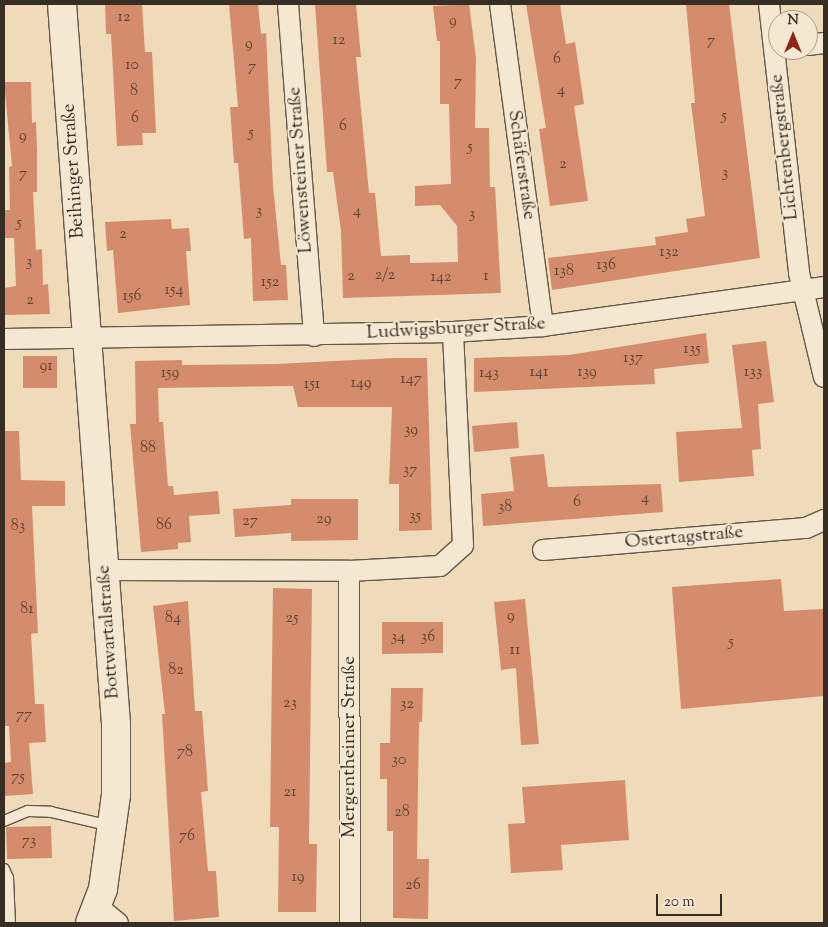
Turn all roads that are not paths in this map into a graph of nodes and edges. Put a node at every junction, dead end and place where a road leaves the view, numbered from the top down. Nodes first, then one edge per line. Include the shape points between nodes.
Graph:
1 (62, 4) edge
2 (288, 4) edge
3 (500, 4) edge
4 (777, 60) edge
5 (824, 287) edge
6 (802, 290) junction
7 (543, 326) junction
8 (453, 332) junction
9 (314, 336) junction
10 (86, 338) junction
11 (4, 339) edge
12 (824, 377) edge
13 (824, 520) edge
14 (542, 550) dead end
15 (106, 570) junction
16 (349, 571) junction
17 (4, 821) edge
18 (112, 826) junction
19 (4, 869) edge
20 (93, 915) edge
21 (10, 923) edge
22 (118, 923) edge
23 (350, 923) edge

1 - 10 main road, Beihinger Straße
2 - 9 street, Löwensteiner Straße
3 - 7 street, Schäferstraße
4 - 6 street, Lichtenbergstraße
5 - 6 street, Ludwigsburger Straße
6 - 7 street, Ludwigsburger Straße
6 - 12 street, Lichtenbergstraße
7 - 8 street, Ludwigsburger Straße
8 - 9 street, Ludwigsburger Straße
8 - 16 street via 463,546 440,566
9 - 10 street, Ludwigsburger Straße
10 - 11 street, Ludwigsburger Straße
10 - 15 main road, Bottwartalstraße
13 - 14 street, Ostertagstraße via 806,528
15 - 16 street
15 - 18 main road, Bottwartalstraße via 116,724 116,795
16 - 23 street, Mergentheimer Straße
17 - 18 lane via 28,811 51,812
18 - 20 main road, Bottwartalstraße
19 - 21 lane via 8,878
20 - 22 street

